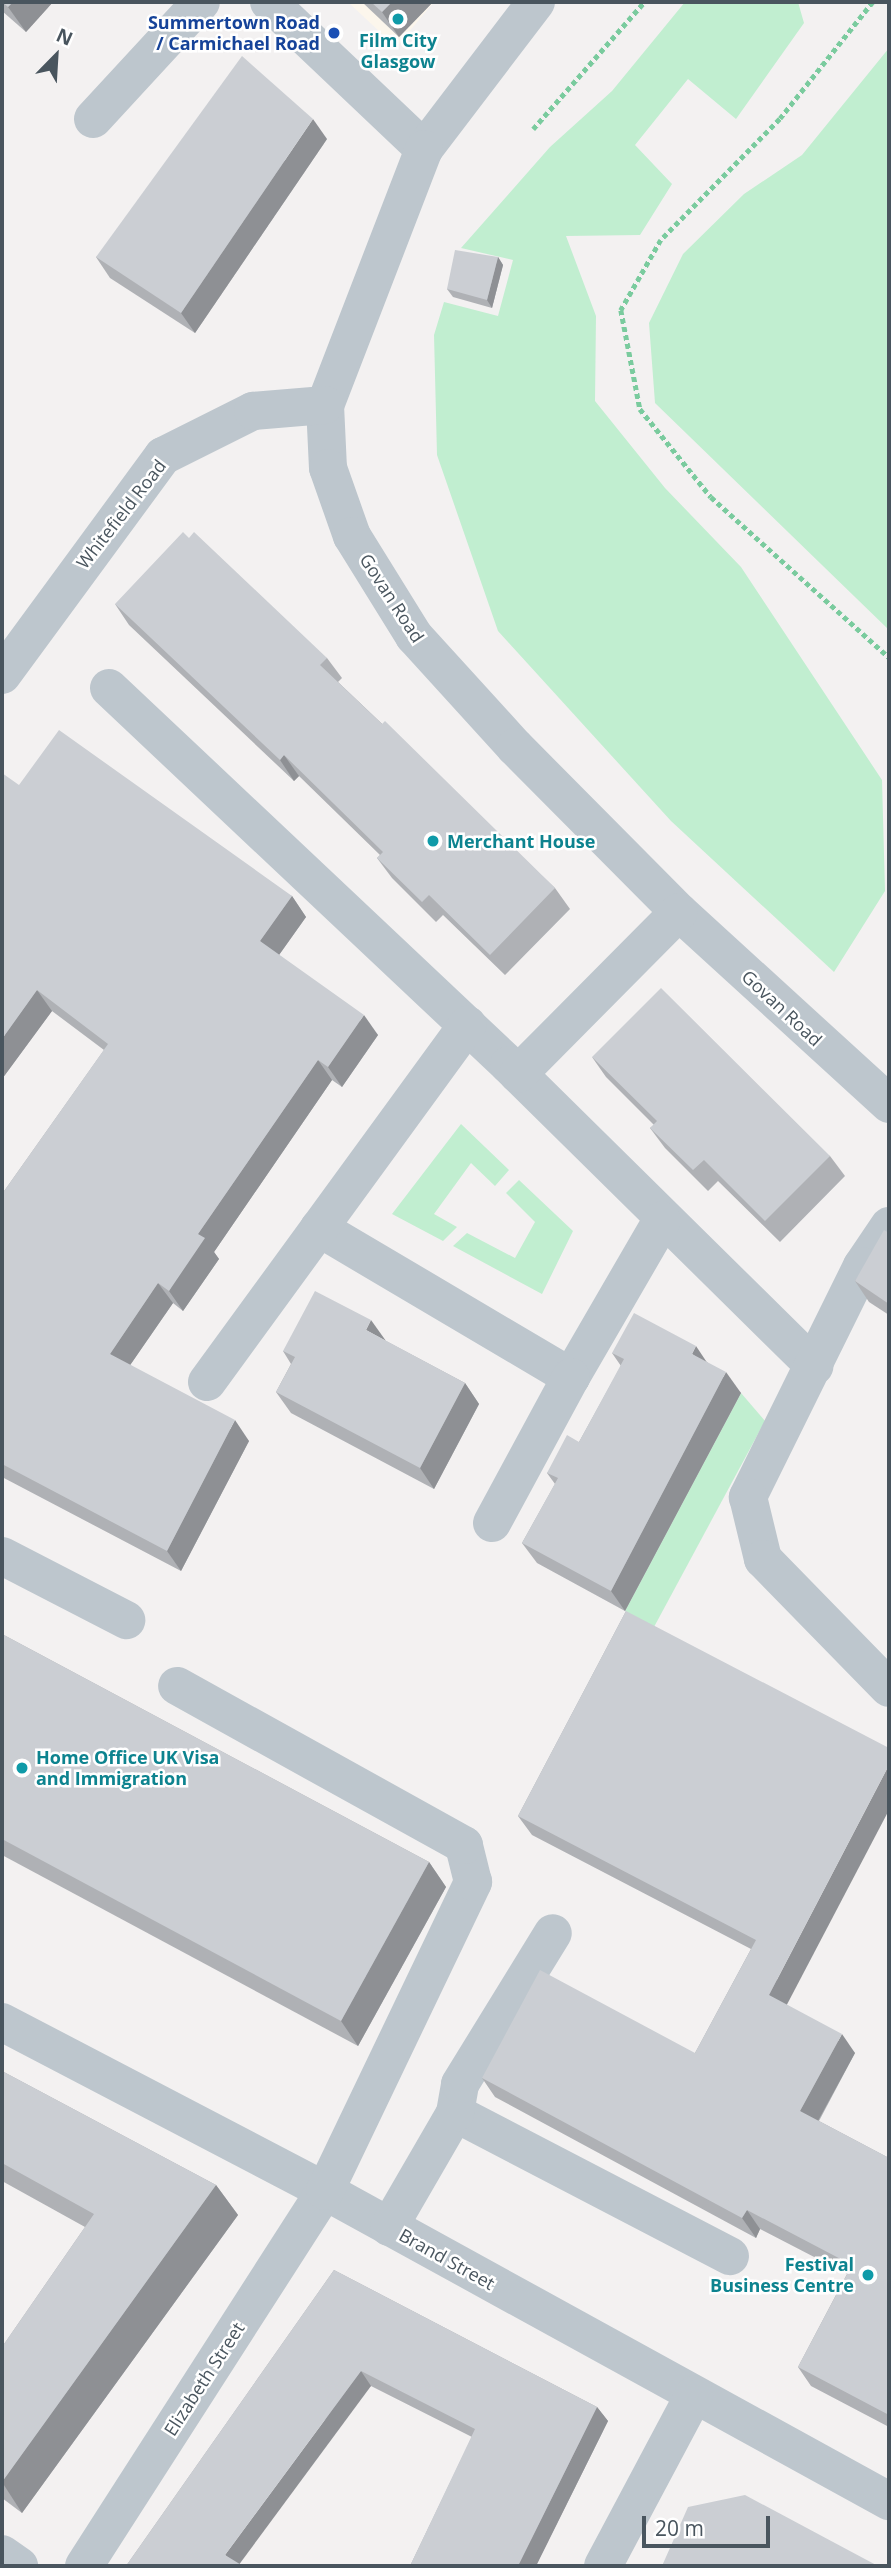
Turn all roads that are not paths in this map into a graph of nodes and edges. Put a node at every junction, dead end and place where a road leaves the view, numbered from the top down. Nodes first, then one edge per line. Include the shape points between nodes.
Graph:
1 (201, 2) edge
2 (269, 2) edge
3 (536, 2) edge
4 (93, 119) dead end
5 (424, 149) junction
6 (325, 405) junction
7 (2, 675) edge
8 (109, 688) dead end
9 (680, 912) junction
10 (467, 1025) junction
11 (518, 1074) junction
12 (889, 1104) edge
13 (662, 1220) junction
14 (889, 1226) edge
15 (319, 1228) junction
16 (814, 1366) junction
17 (571, 1377) junction
18 (207, 1382) dead end
19 (492, 1523) dead end
20 (2, 1556) edge
21 (126, 1620) dead end
22 (177, 1686) dead end
23 (889, 1688) edge
24 (553, 1933) dead end
25 (2, 2022) edge
26 (455, 2113) junction
27 (324, 2191) junction
28 (389, 2227) junction
29 (730, 2256) dead end
30 (694, 2395) junction
31 (889, 2501) edge
32 (2, 2554) edge
33 (19, 2566) edge
34 (84, 2566) edge
35 (603, 2566) edge

1 - 4 street
2 - 5 street
3 - 5 street, Govan Road
5 - 6 street, Govan Road
6 - 7 street, Whitefield Road via 253,411 163,456
6 - 9 street, Govan Road via 328,468 352,536 414,636 515,747
8 - 10 street
9 - 11 street
9 - 12 street, Govan Road
10 - 11 street
10 - 15 street
11 - 13 street
13 - 16 street
13 - 17 street
14 - 16 street via 862,1266
15 - 17 street
15 - 18 street
16 - 23 street via 748,1497 763,1559
17 - 19 street
20 - 21 street
22 - 27 street, Elizabeth Street via 464,1845 473,1882
24 - 26 street via 460,2084
25 - 27 street, Brand Street
26 - 28 street
26 - 29 street
27 - 28 street, Brand Street
27 - 34 street, Elizabeth Street
28 - 30 street, Brand Street
30 - 31 street, Brand Street
30 - 35 street
32 - 33 street

